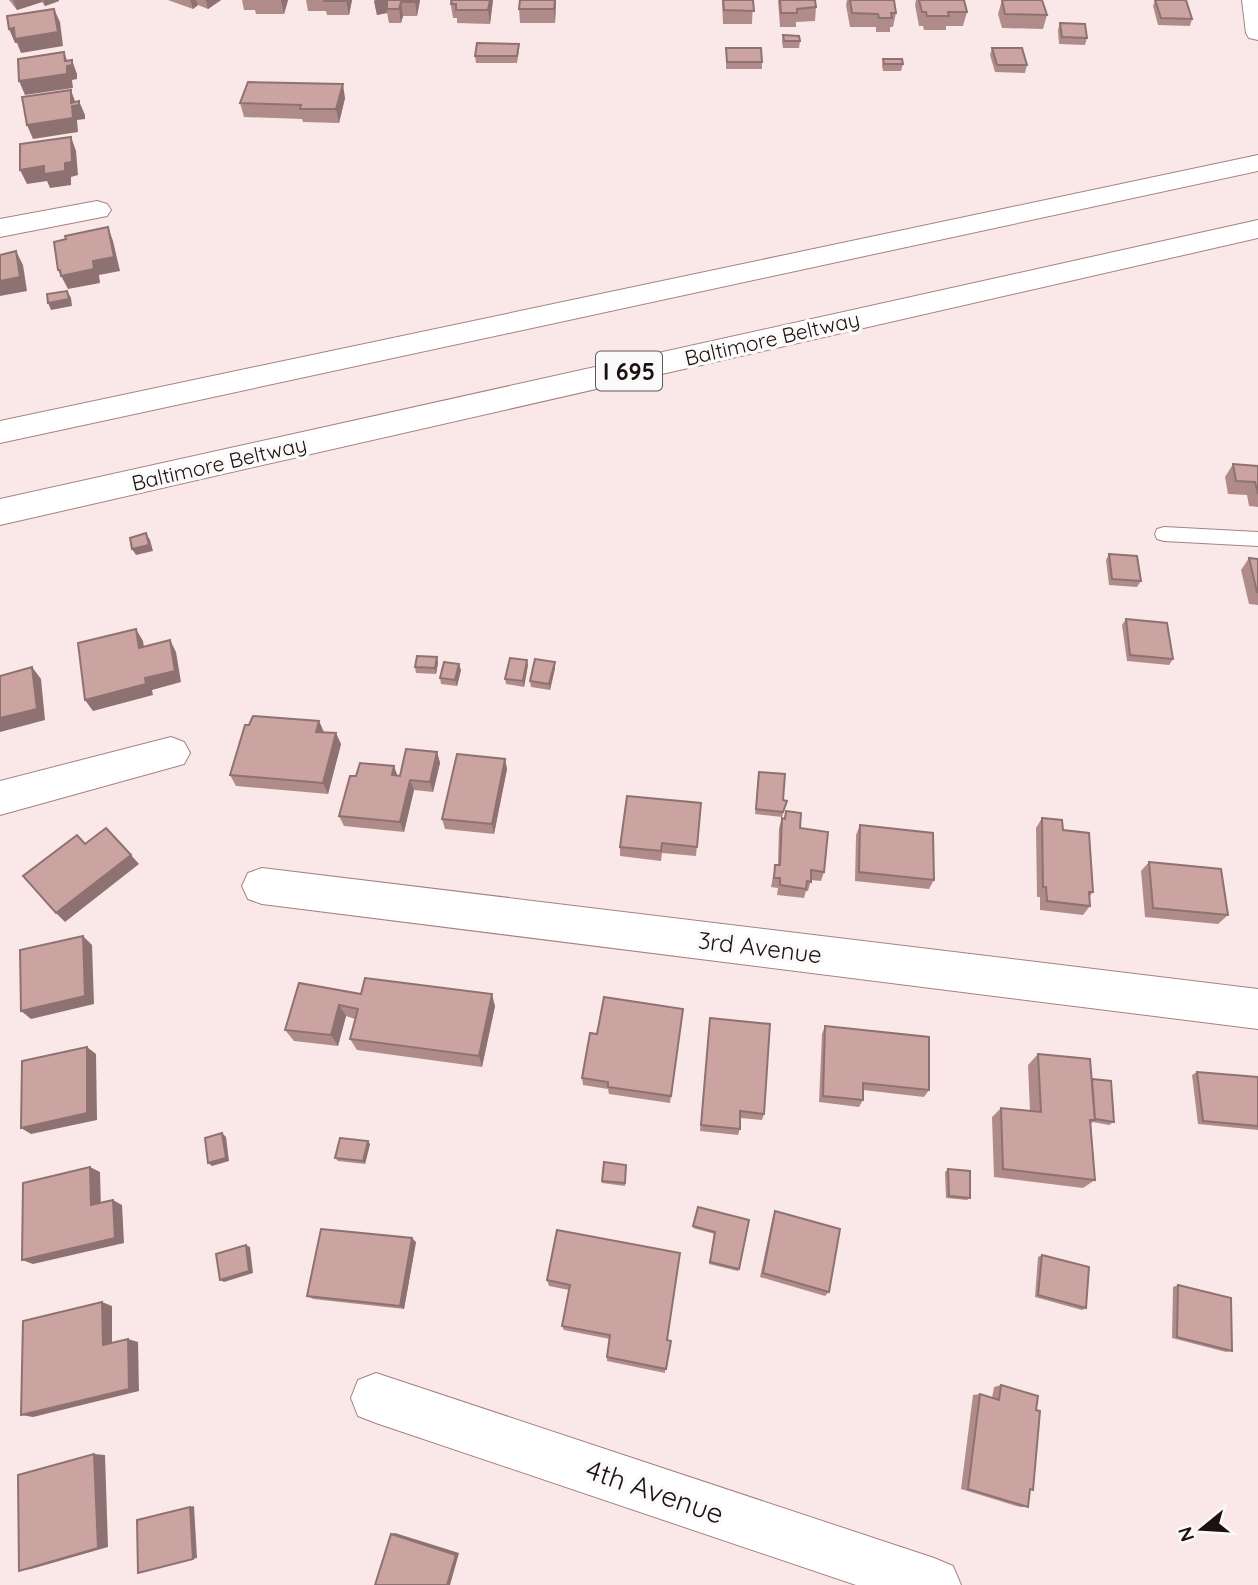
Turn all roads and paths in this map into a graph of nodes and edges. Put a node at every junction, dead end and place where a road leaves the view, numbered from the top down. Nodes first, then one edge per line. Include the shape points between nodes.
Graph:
1 (1254, 0) edge
2 (1258, 33) edge
3 (1258, 163) edge
4 (97, 210) dead end
5 (0, 228) edge
6 (1258, 229) edge
7 (0, 432) edge
8 (0, 512) edge
9 (1164, 534) dead end
10 (1258, 539) edge
11 (171, 753) dead end
12 (0, 798) edge
13 (262, 886) dead end
14 (1258, 1009) edge
15 (376, 1398) dead end
16 (934, 1585) edge

1 - 2 main road
3 - 7 main road
4 - 5 main road
6 - 8 main road, Baltimore Beltway / I 695
9 - 10 lane
11 - 12 main road
13 - 14 main road, 3rd Avenue
15 - 16 main road, 4th Avenue

